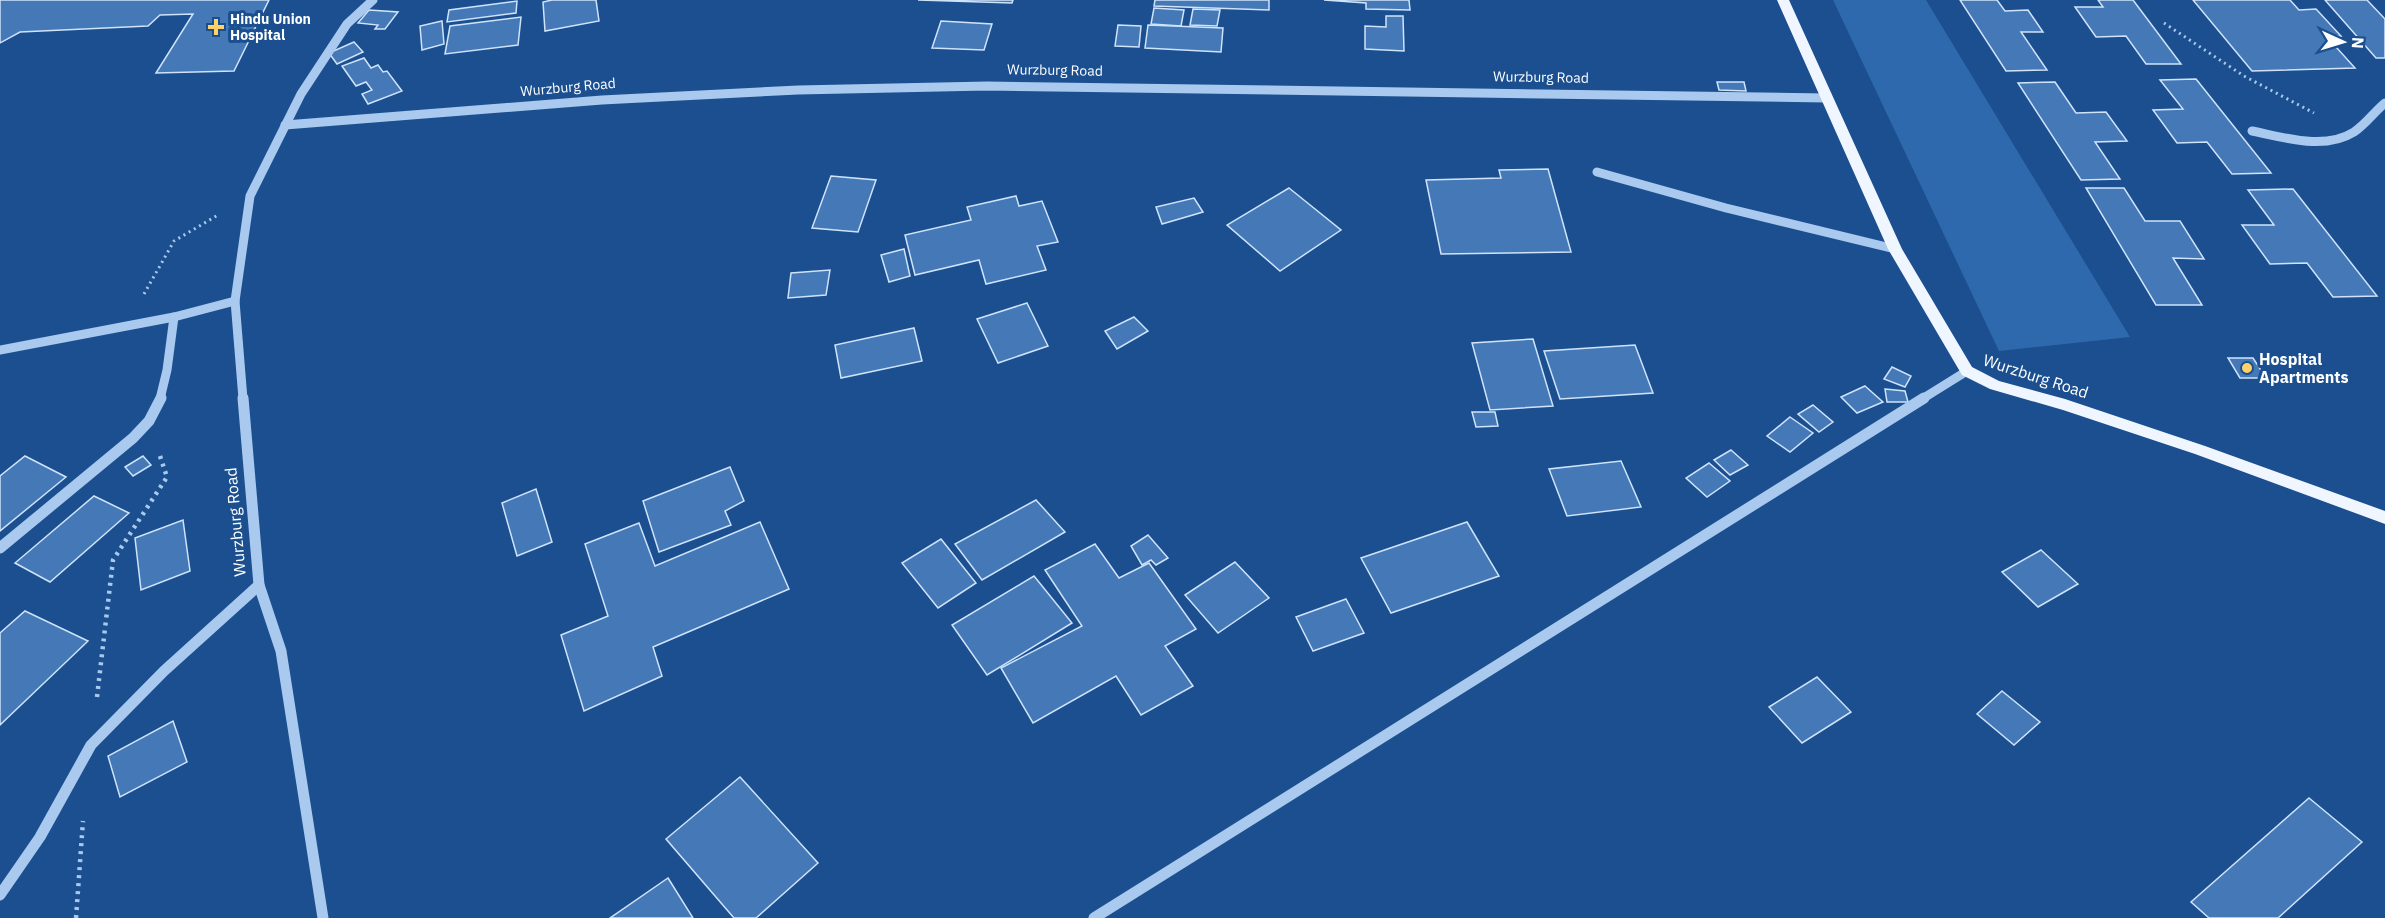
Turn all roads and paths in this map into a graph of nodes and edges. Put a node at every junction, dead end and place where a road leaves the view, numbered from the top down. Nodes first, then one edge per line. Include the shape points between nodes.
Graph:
1 (373, 0) edge
2 (1783, 0) edge
3 (2164, 23) dead end
4 (1826, 98) junction
5 (2385, 103) edge
6 (285, 125) junction
7 (2252, 131) dead end
8 (2351, 134) junction
9 (1597, 172) dead end
10 (250, 196) junction
11 (1895, 249) junction
12 (235, 301) junction
13 (174, 317) junction
14 (126, 326) junction
15 (0, 350) edge
16 (1967, 371) junction
17 (149, 421) junction
18 (2385, 518) edge
19 (0, 548) edge
20 (259, 585) junction
21 (91, 745) junction
22 (84, 815) dead end
23 (0, 896) edge
24 (76, 918) edge
25 (323, 918) edge
26 (1094, 918) edge

1 - 6 street, Wurzburg Road via 347,24
2 - 4 main road, Wurzburg Road
3 - 8 path via 2244,76
4 - 6 street, Wurzburg Road via 987,86 602,100
4 - 11 main road, Wurzburg Road
5 - 8 street
6 - 10 street, Wurzburg Road
7 - 8 street via 2316,141
9 - 11 street
10 - 12 street, Wurzburg Road
10 - 14 path via 174,241
11 - 16 main road, Wurzburg Road
12 - 13 street
12 - 20 street, Wurzburg Road
13 - 14 street
13 - 17 street via 159,402
14 - 15 street
16 - 18 main road, Wurzburg Road via 1995,385 2200,450
16 - 26 street
17 - 19 street
17 - 21 path via 167,477 113,560
20 - 21 street via 164,671
20 - 25 street, Wurzburg Road via 280,651
21 - 23 street via 40,837
22 - 24 path

